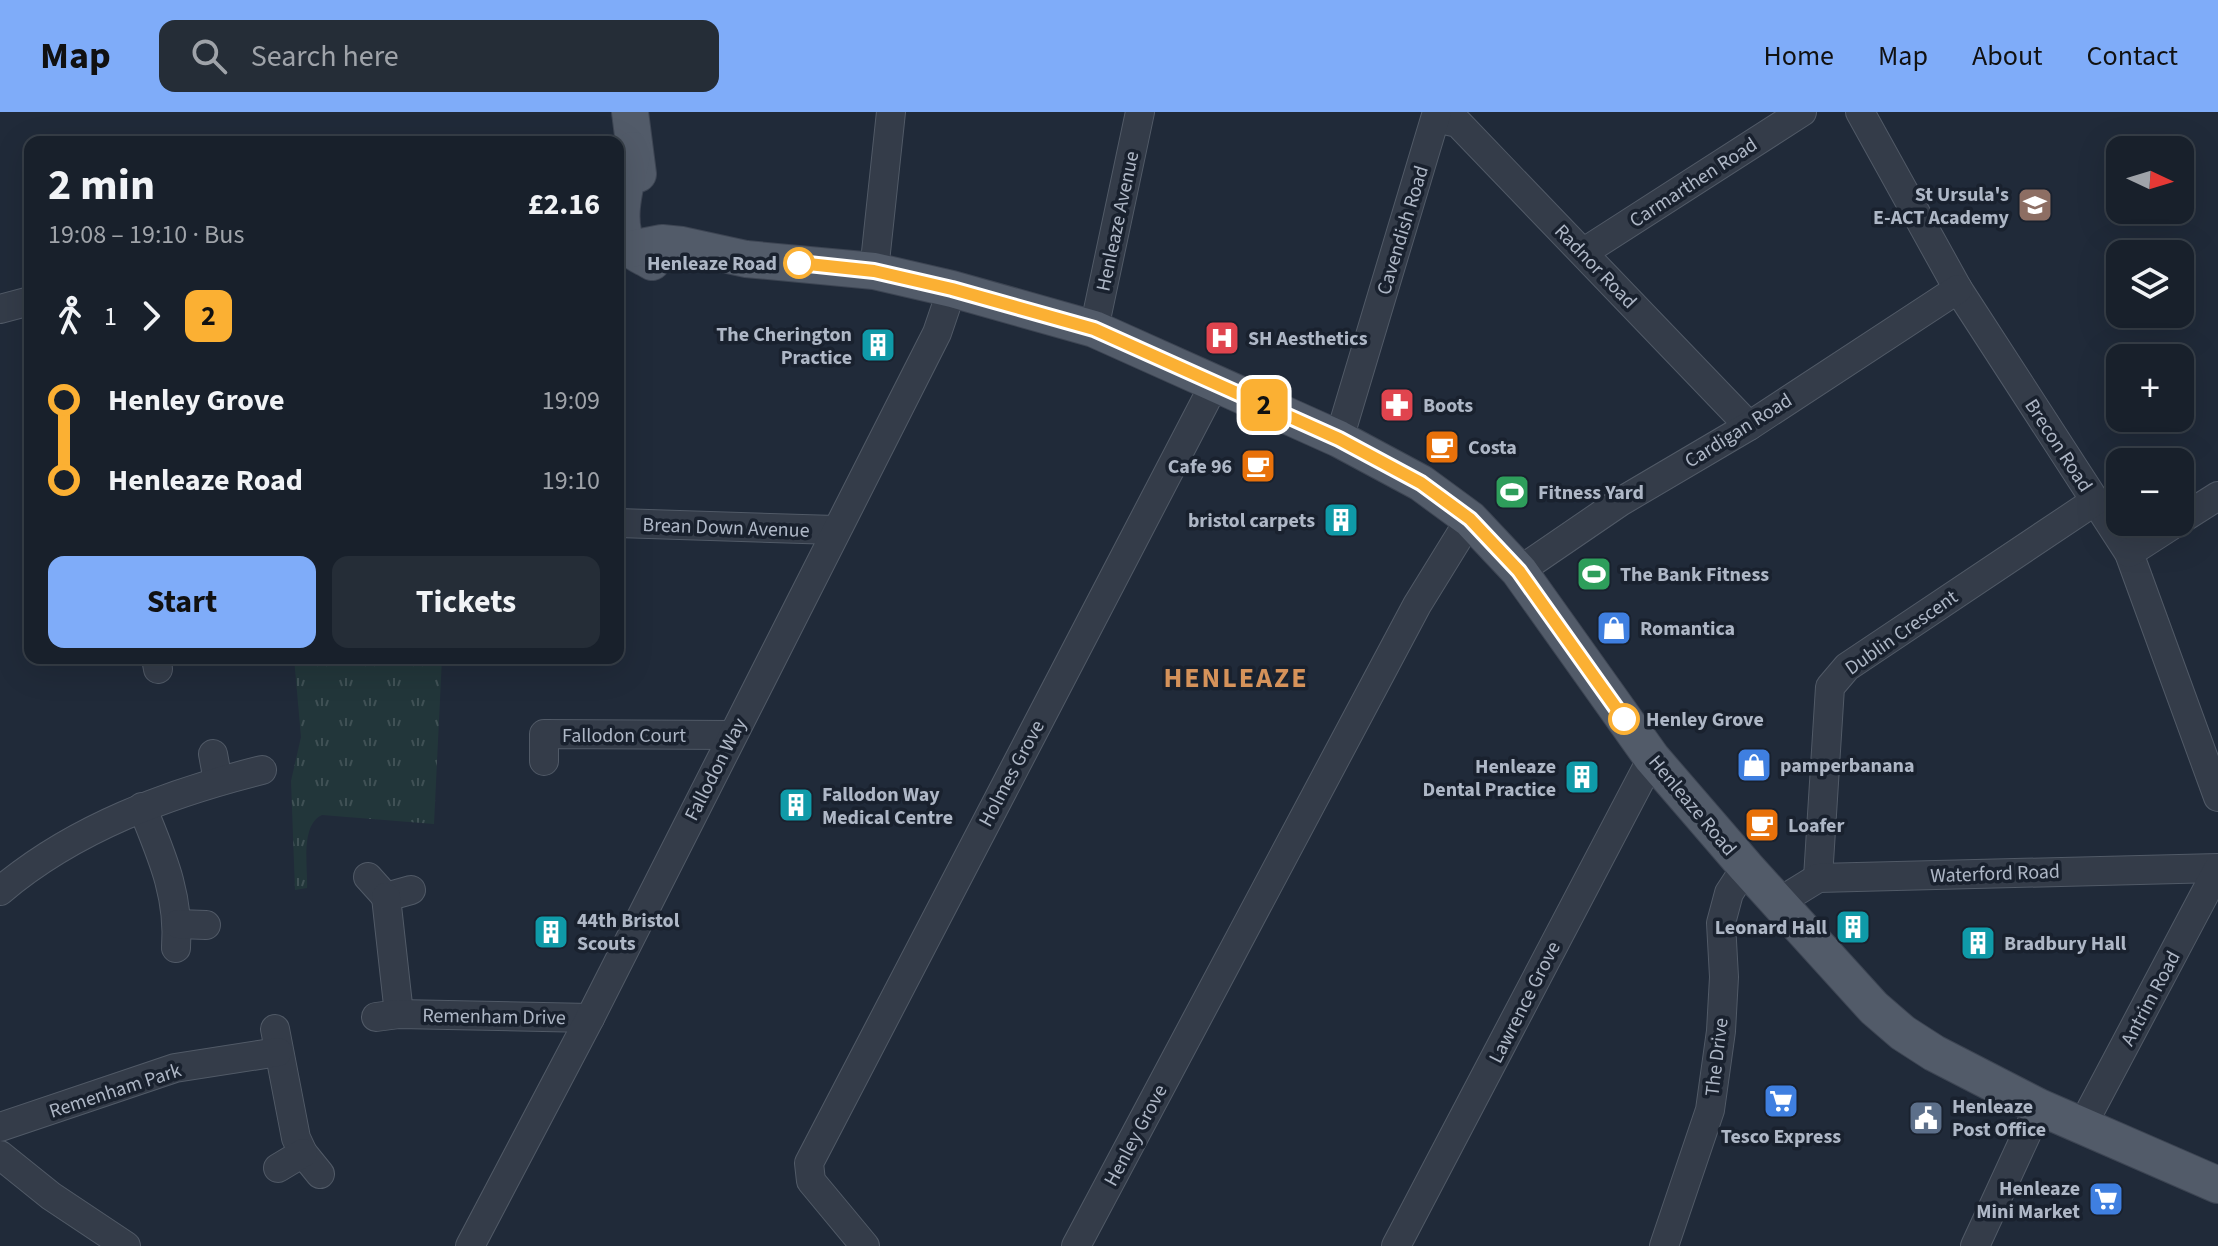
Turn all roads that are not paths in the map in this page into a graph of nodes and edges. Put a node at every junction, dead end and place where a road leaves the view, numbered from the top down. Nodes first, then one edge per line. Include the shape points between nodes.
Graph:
1 (630, 112) edge
2 (891, 112) edge
3 (1140, 112) edge
4 (1802, 112) edge
5 (1860, 112) edge
6 (1436, 115) edge
7 (624, 196) edge
8 (624, 251) edge
9 (1584, 252) junction
10 (874, 271) junction
11 (952, 289) junction
12 (1958, 289) junction
13 (24, 303) edge
14 (0, 309) edge
15 (1094, 329) junction
16 (1215, 383) junction
17 (1749, 426) junction
18 (1339, 439) junction
19 (2218, 496) edge
20 (2095, 501) junction
21 (2194, 511) edge
22 (1470, 519) junction
23 (624, 523) edge
24 (835, 530) junction
25 (2156, 536) edge
26 (2129, 553) junction
27 (1519, 571) junction
28 (732, 735) junction
29 (1652, 758) junction
30 (544, 761) dead end
31 (262, 770) dead end
32 (2218, 797) edge
33 (142, 807) junction
34 (1746, 867) junction
35 (2218, 868) edge
36 (1818, 878) junction
37 (388, 888) dead end
38 (0, 891) edge
39 (1779, 902) junction
40 (187, 932) dead end
41 (590, 1018) junction
42 (2039, 1107) junction
43 (2082, 1126) junction
44 (0, 1127) edge
45 (0, 1155) edge
46 (278, 1168) dead end
47 (2218, 1185) edge
48 (477, 1243) edge
49 (126, 1246) edge
50 (865, 1246) edge
51 (1076, 1246) edge
52 (1396, 1246) edge
53 (1664, 1246) edge
54 (1975, 1246) edge

1 - 7 main road, Henleaze Road via 633,150
2 - 10 street
3 - 15 street, Henleaze Avenue
4 - 9 street, Carmarthen Road
5 - 12 street, Brecon Road
6 - 9 street, Radnor Road via 1458,123
6 - 18 street, Cavendish Road
8 - 10 main road, Henleaze Road via 658,265 746,259
9 - 17 street, Radnor Road
10 - 11 main road, Henleaze Road
11 - 15 main road, Henleaze Road
11 - 24 street, Fallodon Way via 937,333
12 - 17 street, Cardigan Road
12 - 20 street, Brecon Road
13 - 14 street
15 - 16 main road, Henleaze Road
16 - 18 main road, Henleaze Road
16 - 50 street, Holmes Grove via 809,1163 811,1181
17 - 27 street, Cardigan Road via 1620,502
18 - 22 main road, Henleaze Road via 1421,483
19 - 21 street
20 - 26 street, Brecon Road
20 - 36 street, Dublin Crescent via 1847,667 1830,687
22 - 27 main road, Henleaze Road
22 - 51 street, Henley Grove via 1417,605
23 - 24 street, Brean Down Avenue
24 - 28 street, Fallodon Way
25 - 26 street
26 - 32 street, Brecon Road
27 - 29 main road, Henleaze Road
28 - 30 street, Fallodon Court via 544,734
28 - 41 street, Fallodon Way
29 - 34 main road, Henleaze Road
29 - 52 street, Lawrence Grove
31 - 33 street via 216,767
33 - 38 street via 53,854
33 - 40 street
34 - 39 main road, Henleaze Road
34 - 53 street, The Drive via 1729,893 1721,923 1721,1031 1710,1110
35 - 36 street, Waterford Road
35 - 43 street, Antrim Road
36 - 39 street
37 - 41 street, Remenham Drive via 387,1015
39 - 42 main road, Henleaze Road via 1903,1033
41 - 48 street, Fallodon Way
42 - 43 main road, Henleaze Road
42 - 54 street
43 - 47 main road, Henleaze Road
44 - 46 street, Remenham Park via 276,1040 296,1138 312,1163
45 - 49 street

